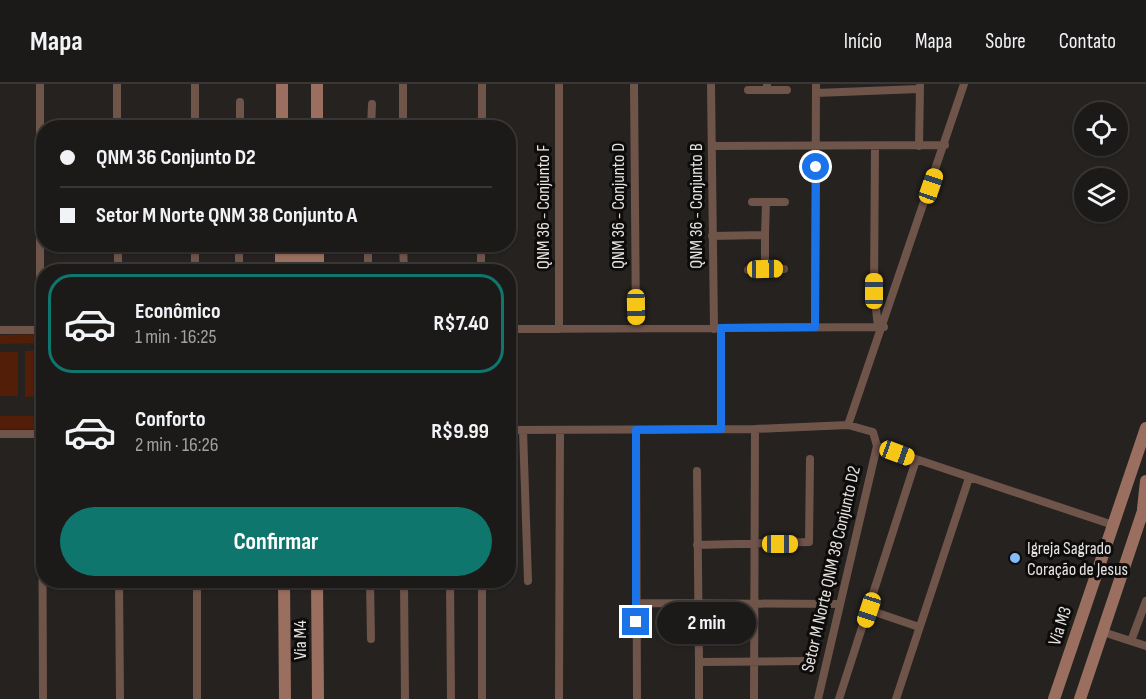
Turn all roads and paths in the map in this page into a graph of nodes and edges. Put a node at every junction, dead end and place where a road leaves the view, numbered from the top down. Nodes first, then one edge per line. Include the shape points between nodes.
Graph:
1 (40, 84) edge
2 (117, 84) edge
3 (195, 84) edge
4 (282, 84) edge
5 (317, 84) edge
6 (403, 84) edge
7 (482, 84) edge
8 (559, 84) edge
9 (634, 84) edge
10 (711, 84) edge
11 (964, 84) edge
12 (767, 87) edge
13 (920, 87) edge
14 (816, 88) edge
15 (748, 90) dead end
16 (787, 90) dead end
17 (240, 102) dead end
18 (372, 104) dead end
19 (40, 120) edge
20 (117, 120) edge
21 (195, 120) edge
22 (240, 120) edge
23 (282, 120) edge
24 (317, 120) edge
25 (371, 120) edge
26 (403, 120) edge
27 (482, 120) edge
28 (816, 144) junction
29 (945, 145) junction
30 (712, 146) junction
31 (875, 146) junction
32 (919, 146) junction
33 (752, 202) dead end
34 (766, 202) junction
35 (785, 202) dead end
36 (765, 235) junction
37 (712, 236) junction
38 (783, 268) dead end
39 (765, 269) junction
40 (748, 270) dead end
41 (636, 327) junction
42 (815, 327) junction
43 (881, 327) junction
44 (516, 329) edge
45 (559, 329) junction
46 (717, 329) junction
47 (0, 330) edge
48 (36, 330) edge
49 (848, 424) junction
50 (721, 429) junction
51 (755, 429) junction
52 (516, 430) edge
53 (523, 430) junction
54 (560, 430) junction
55 (636, 430) junction
56 (1145, 433) edge
57 (0, 434) edge
58 (36, 434) edge
59 (877, 446) junction
60 (810, 459) dead end
61 (916, 460) junction
62 (697, 471) dead end
63 (969, 478) junction
64 (1146, 481) edge
65 (1144, 508) edge
66 (1113, 525) junction
67 (1141, 534) edge
68 (756, 544) junction
69 (698, 545) junction
70 (528, 582) dead end
71 (43, 588) edge
72 (119, 588) edge
73 (197, 588) edge
74 (284, 588) edge
75 (317, 588) edge
76 (370, 588) edge
77 (404, 588) edge
78 (450, 588) edge
79 (482, 588) edge
80 (1146, 601) edge
81 (636, 603) junction
82 (698, 603) junction
83 (756, 604) junction
84 (840, 604) junction
85 (869, 610) junction
86 (919, 627) junction
87 (1103, 632) junction
88 (371, 639) dead end
89 (1131, 641) junction
90 (1146, 646) edge
91 (1071, 650) junction
92 (756, 661) junction
93 (806, 661) dead end
94 (699, 662) junction
95 (43, 699) edge
96 (120, 699) edge
97 (197, 699) edge
98 (285, 699) edge
99 (318, 699) edge
100 (405, 699) edge
101 (451, 699) edge
102 (482, 699) edge
103 (560, 699) edge
104 (637, 699) edge
105 (699, 699) edge
106 (754, 699) edge
107 (818, 699) edge
108 (839, 699) edge
109 (896, 699) edge
110 (1054, 699) edge
111 (1061, 699) edge
112 (1080, 699) edge

1 - 19 street
2 - 20 street
3 - 21 street
4 - 23 main road
5 - 24 main road
6 - 26 street
7 - 27 street
8 - 45 street, QNM 36 - Conjunto F
9 - 41 street, QNM 36 - Conjunto D
10 - 30 street, QNM 36 - Conjunto B
11 - 29 street
12 - 15 street
12 - 16 street
13 - 14 street
13 - 32 street
14 - 28 street
17 - 22 street
18 - 25 street
28 - 30 street
28 - 31 street
28 - 42 street
29 - 32 street
29 - 43 street
30 - 37 street, QNM 36 - Conjunto B
31 - 32 street
31 - 43 street via 874,291
33 - 34 street
34 - 35 street
34 - 36 street
36 - 37 street
36 - 39 street
37 - 46 street, QNM 36 - Conjunto B
38 - 39 street
39 - 40 street
41 - 45 street
41 - 46 street
42 - 43 street
42 - 46 street
43 - 49 street
44 - 45 street
46 - 50 street, QNM 36 - Conjunto B
47 - 48 street
49 - 51 street
49 - 59 street via 873,432
50 - 51 street
50 - 55 street
51 - 68 street
52 - 53 street
53 - 54 street
53 - 70 street
54 - 55 street
54 - 103 street
55 - 81 street
56 - 66 main road, Via M3
57 - 58 street
59 - 61 street
59 - 84 street, Setor M Norte QNM 38 Conjunto D2
60 - 68 street via 811,539 804,544
61 - 63 street
61 - 85 street
62 - 69 street
63 - 66 street
63 - 86 street
64 - 65 main road
65 - 67 main road
66 - 91 main road, Via M3
67 - 87 main road
68 - 69 street
68 - 83 street
69 - 82 street
71 - 95 street
72 - 96 street
73 - 97 street
74 - 98 main road
75 - 99 main road, Via M4
76 - 88 street
77 - 100 street
78 - 101 street
79 - 102 street
80 - 89 street
81 - 82 street
81 - 104 street
82 - 83 street
82 - 94 street
83 - 84 street
83 - 92 street
84 - 107 street, Setor M Norte QNM 38 Conjunto D2
85 - 86 street
85 - 108 street
86 - 109 street
87 - 89 street
87 - 112 main road
89 - 90 street
91 - 110 main road, Via M3
91 - 111 main road
92 - 93 street
92 - 94 street
92 - 106 street
94 - 105 street

